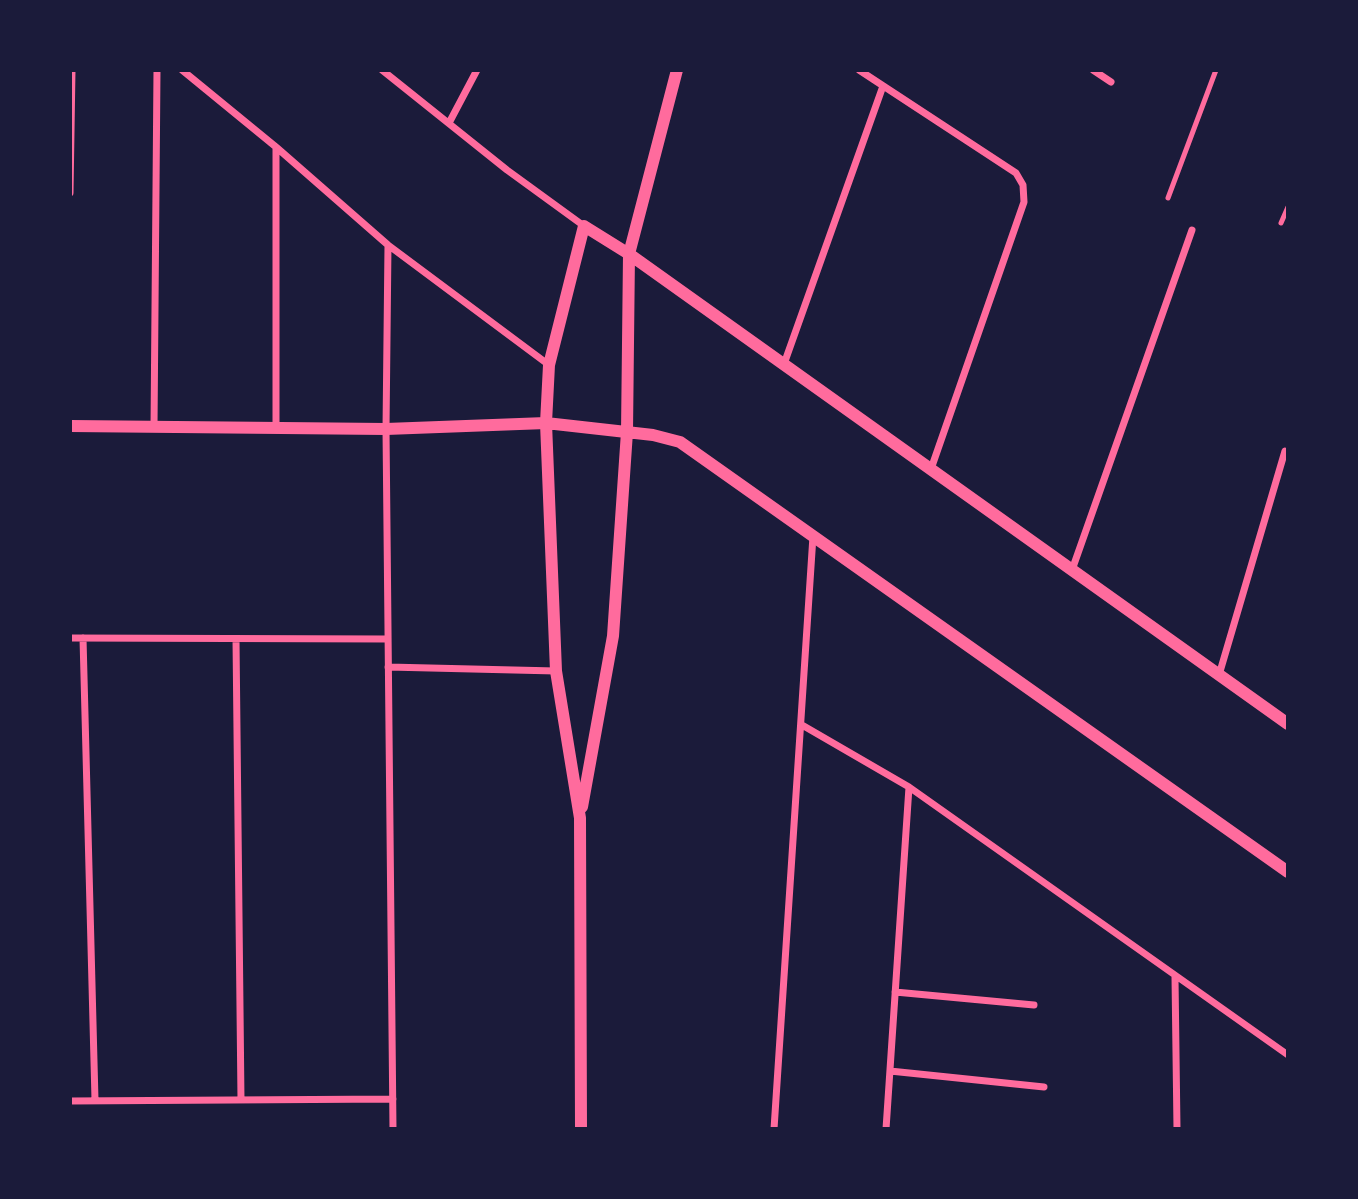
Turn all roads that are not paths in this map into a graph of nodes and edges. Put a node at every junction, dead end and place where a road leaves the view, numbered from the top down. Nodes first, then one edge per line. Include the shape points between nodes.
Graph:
1 (72, 70) edge
2 (157, 70) edge
3 (182, 70) edge
4 (382, 70) edge
5 (477, 70) edge
6 (677, 70) edge
7 (859, 70) edge
8 (1094, 70) edge
9 (1216, 70) edge
10 (1111, 82) dead end
11 (883, 86) junction
12 (449, 123) junction
13 (276, 148) junction
14 (70, 193) edge
15 (1168, 198) dead end
16 (1288, 208) edge
17 (1281, 223) dead end
18 (584, 226) junction
19 (1192, 230) dead end
20 (388, 245) junction
21 (629, 254) junction
22 (784, 364) junction
23 (549, 365) junction
24 (546, 423) junction
25 (70, 426) edge
26 (154, 427) junction
27 (276, 428) junction
28 (386, 429) junction
29 (627, 432) junction
30 (1285, 451) dead end
31 (931, 469) junction
32 (814, 534) junction
33 (1072, 570) junction
34 (70, 638) edge
35 (83, 638) junction
36 (236, 639) junction
37 (388, 639) junction
38 (388, 667) junction
39 (556, 671) junction
40 (1219, 675) junction
41 (1288, 724) edge
42 (802, 725) junction
43 (909, 787) junction
44 (580, 818) junction
45 (1288, 872) edge
46 (1175, 977) junction
47 (895, 992) junction
48 (1034, 1006) dead end
49 (1288, 1055) edge
50 (890, 1071) junction
51 (1044, 1087) dead end
52 (393, 1099) junction
53 (95, 1100) junction
54 (241, 1100) junction
55 (70, 1101) edge
56 (393, 1129) edge
57 (582, 1129) edge
58 (774, 1129) edge
59 (886, 1129) edge
60 (1177, 1129) edge

1 - 14 street
2 - 26 street
3 - 13 street
4 - 12 street
5 - 12 street
6 - 21 street
7 - 11 street
8 - 10 street
9 - 15 lane
11 - 22 street
11 - 31 street via 1016,173 1023,185 1024,202
12 - 18 street
13 - 20 street
13 - 27 street
16 - 17 lane
18 - 21 street
18 - 23 street
19 - 33 street
20 - 23 street
20 - 28 street
21 - 22 street
21 - 29 street
22 - 31 street
23 - 24 street
24 - 28 street
24 - 29 street
24 - 39 street
25 - 26 street
26 - 27 street
27 - 28 street
28 - 37 street
29 - 32 street via 680,442
29 - 44 street via 613,636
30 - 40 street
31 - 33 street
32 - 42 street
32 - 45 street
33 - 40 street
34 - 35 street
35 - 36 street
35 - 53 street
36 - 37 street
36 - 54 street
37 - 38 street
38 - 39 street
38 - 52 street
39 - 44 street
40 - 41 street
42 - 43 street
42 - 58 street
43 - 46 street
43 - 47 street
44 - 57 street
46 - 49 street
46 - 60 street
47 - 48 street
47 - 50 street
50 - 51 street
50 - 59 street
52 - 54 street
52 - 56 street
53 - 54 street
53 - 55 street

